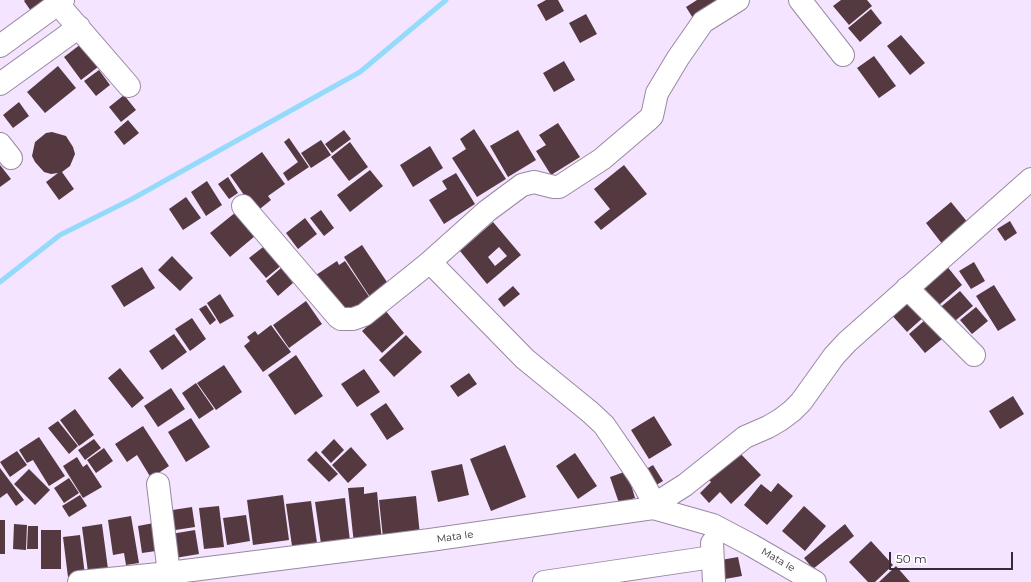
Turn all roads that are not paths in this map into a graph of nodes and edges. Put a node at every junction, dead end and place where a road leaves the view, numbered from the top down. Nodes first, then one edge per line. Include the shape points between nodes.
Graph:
1 (800, 0) edge
2 (60, 2) edge
3 (730, 2) edge
4 (79, 27) junction
5 (0, 46) edge
6 (843, 55) dead end
7 (0, 84) edge
8 (129, 86) dead end
9 (1031, 179) edge
10 (243, 206) dead end
11 (430, 262) junction
12 (907, 288) junction
13 (974, 354) dead end
14 (158, 484) dead end
15 (654, 506) junction
16 (713, 525) junction
17 (712, 557) junction
18 (170, 577) edge
19 (79, 582) edge
20 (544, 582) edge
21 (714, 582) edge
22 (815, 582) edge

1 - 6 street
2 - 4 street
2 - 5 street
3 - 11 street via 703,22 678,58 657,93 649,119 602,159 559,187 534,182 522,185 487,211
4 - 7 street
4 - 8 street
9 - 12 street
10 - 11 street via 342,319 364,315
11 - 15 street via 524,358 604,425 639,476
12 - 13 street
12 - 15 street via 834,356 792,411 768,427 745,437
14 - 18 street
15 - 16 street, Mata Ie
15 - 18 street, Mata Ie
16 - 17 street
16 - 22 street, Mata Ie
17 - 20 street
17 - 21 street
18 - 19 street, Mata Ie

